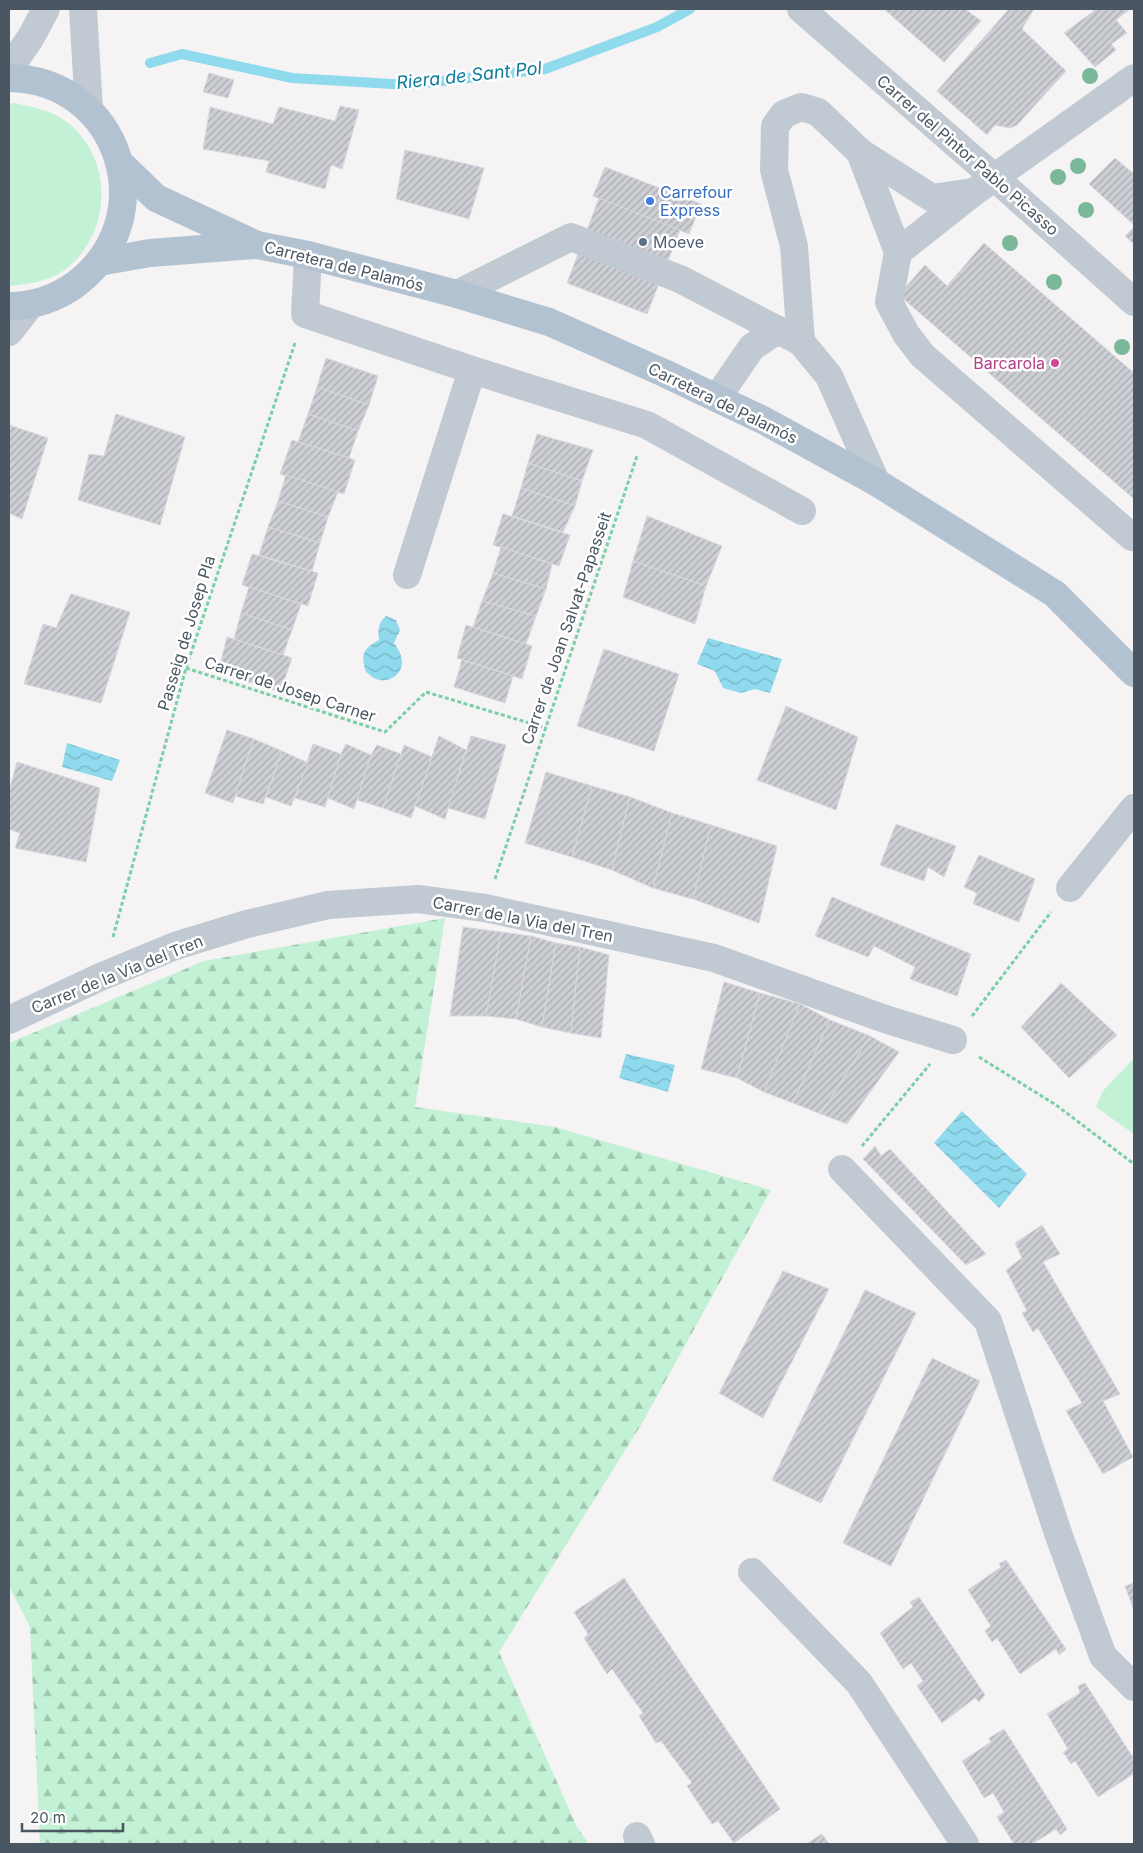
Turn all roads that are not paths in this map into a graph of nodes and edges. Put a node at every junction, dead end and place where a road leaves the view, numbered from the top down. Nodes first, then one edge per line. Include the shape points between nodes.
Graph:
1 (46, 9) edge
2 (83, 9) edge
3 (801, 9) edge
4 (9, 69) edge
5 (9, 78) edge
6 (1134, 78) edge
7 (89, 110) junction
8 (860, 152) junction
9 (119, 162) junction
10 (985, 185) junction
11 (256, 245) junction
12 (898, 252) junction
13 (308, 254) junction
14 (99, 262) junction
15 (457, 294) junction
16 (1134, 302) edge
17 (20, 305) edge
18 (9, 332) edge
19 (790, 336) junction
20 (472, 370) junction
21 (717, 398) junction
22 (876, 482) junction
23 (802, 511) dead end
24 (1134, 535) edge
25 (406, 575) dead end
26 (1134, 673) edge
27 (1134, 808) edge
28 (1070, 888) road end
29 (9, 1020) edge
30 (953, 1040) road end
31 (842, 1169) road end
32 (752, 1572) dead end
33 (1134, 1687) edge
34 (965, 1844) edge

1 - 4 street
2 - 7 street
3 - 10 street, Carrer del Pintor Pablo Picasso
5 - 7 main road via 30,79 56,87
6 - 10 street
7 - 9 main road via 108,134
8 - 10 street via 932,198
8 - 12 street
8 - 19 street via 818,112 801,107 784,114 775,126 774,170 794,246
9 - 11 main road, Carretera de Palamós via 156,198
9 - 14 main road via 123,197 121,214 113,239
10 - 12 street
10 - 16 street, Carrer del Pintor Pablo Picasso
11 - 13 main road, Carretera de Palamós
11 - 14 main road, Carretera de Palamós
12 - 24 street via 889,302 922,355 1132,537
13 - 15 main road, Carretera de Palamós
13 - 20 street via 305,314
14 - 17 main road via 69,289 50,298
15 - 19 street via 571,237 680,279
15 - 21 main road, Carretera de Palamós via 549,322
17 - 18 street
19 - 21 street via 752,347
19 - 22 street via 829,376
20 - 23 street via 647,425
20 - 25 street
21 - 22 main road, Carretera de Palamós
22 - 26 main road, Carretera de Palamós via 1055,594
27 - 28 street
29 - 30 street, Carrer de la Via del Tren via 175,946 247,924 328,905 418,899 485,908 714,958
31 - 33 street via 988,1321 1102,1656
32 - 34 street via 859,1683

